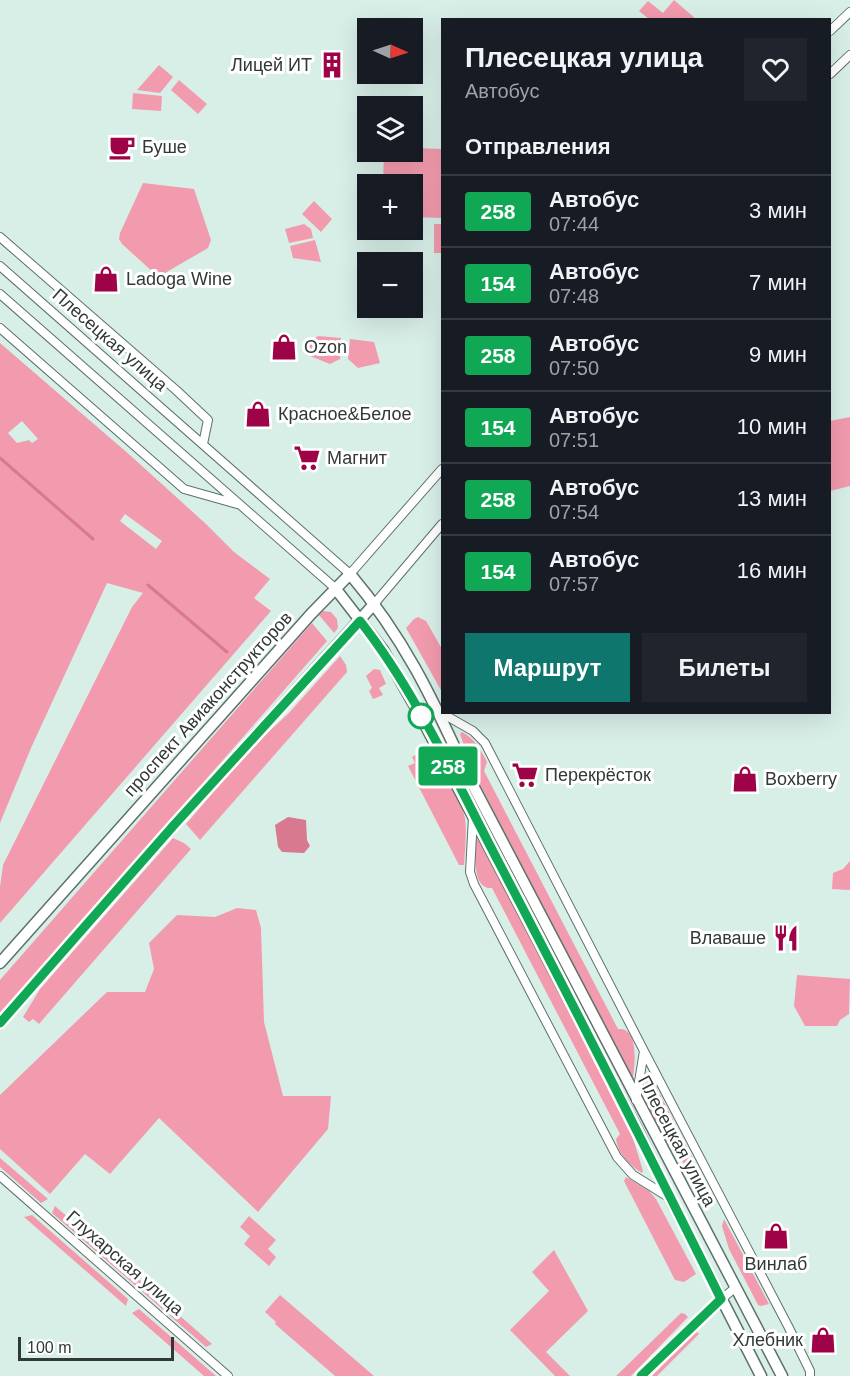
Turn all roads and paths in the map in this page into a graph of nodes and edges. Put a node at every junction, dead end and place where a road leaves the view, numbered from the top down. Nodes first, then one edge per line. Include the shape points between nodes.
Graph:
1 (850, 12) edge
2 (831, 30) edge
3 (850, 55) edge
4 (831, 73) edge
5 (0, 237) edge
6 (0, 266) edge
7 (0, 294) edge
8 (0, 328) edge
9 (203, 444) junction
10 (441, 470) edge
11 (240, 504) junction
12 (441, 525) edge
13 (350, 574) junction
14 (335, 588) junction
15 (375, 603) junction
16 (360, 621) junction
17 (438, 711) junction
18 (441, 713) edge
19 (443, 714) edge
20 (473, 814) junction
21 (0, 963) edge
22 (0, 1023) edge
23 (644, 1051) junction
24 (636, 1101) junction
25 (0, 1176) edge
26 (670, 1198) junction
27 (736, 1287) junction
28 (721, 1299) junction
29 (228, 1376) edge
30 (641, 1376) edge
31 (761, 1376) edge
32 (782, 1376) edge
33 (810, 1376) edge

1 - 2 street
3 - 4 street
5 - 9 street via 208,420
6 - 9 street, Плесецкая улица
7 - 11 street, Плесецкая улица
8 - 11 street via 184,489
9 - 13 street, Плесецкая улица
10 - 13 street, проспект Авиаконструкторов
11 - 14 street, Плесецкая улица
12 - 15 street
13 - 14 street, проспект Авиаконструкторов
13 - 15 street, Плесецкая улица
14 - 16 street, Плесецкая улица
14 - 21 street, проспект Авиаконструкторов
15 - 16 street
15 - 17 street, Плесецкая улица via 419,672
16 - 20 street, Плесецкая улица via 390,660
16 - 22 street
17 - 18 street
17 - 24 street, Плесецкая улица via 465,772
19 - 23 street via 485,743
20 - 26 street, Плесецкая улица
20 - 26 street via 470,873 474,884 617,1157 633,1175
23 - 24 street
23 - 33 street
24 - 27 street, Плесецкая улица
25 - 29 street, Глухарская улица
26 - 28 street, Плесецкая улица
27 - 28 street
27 - 32 street, Плесецкая улица
28 - 30 street
28 - 31 street, Плесецкая улица

